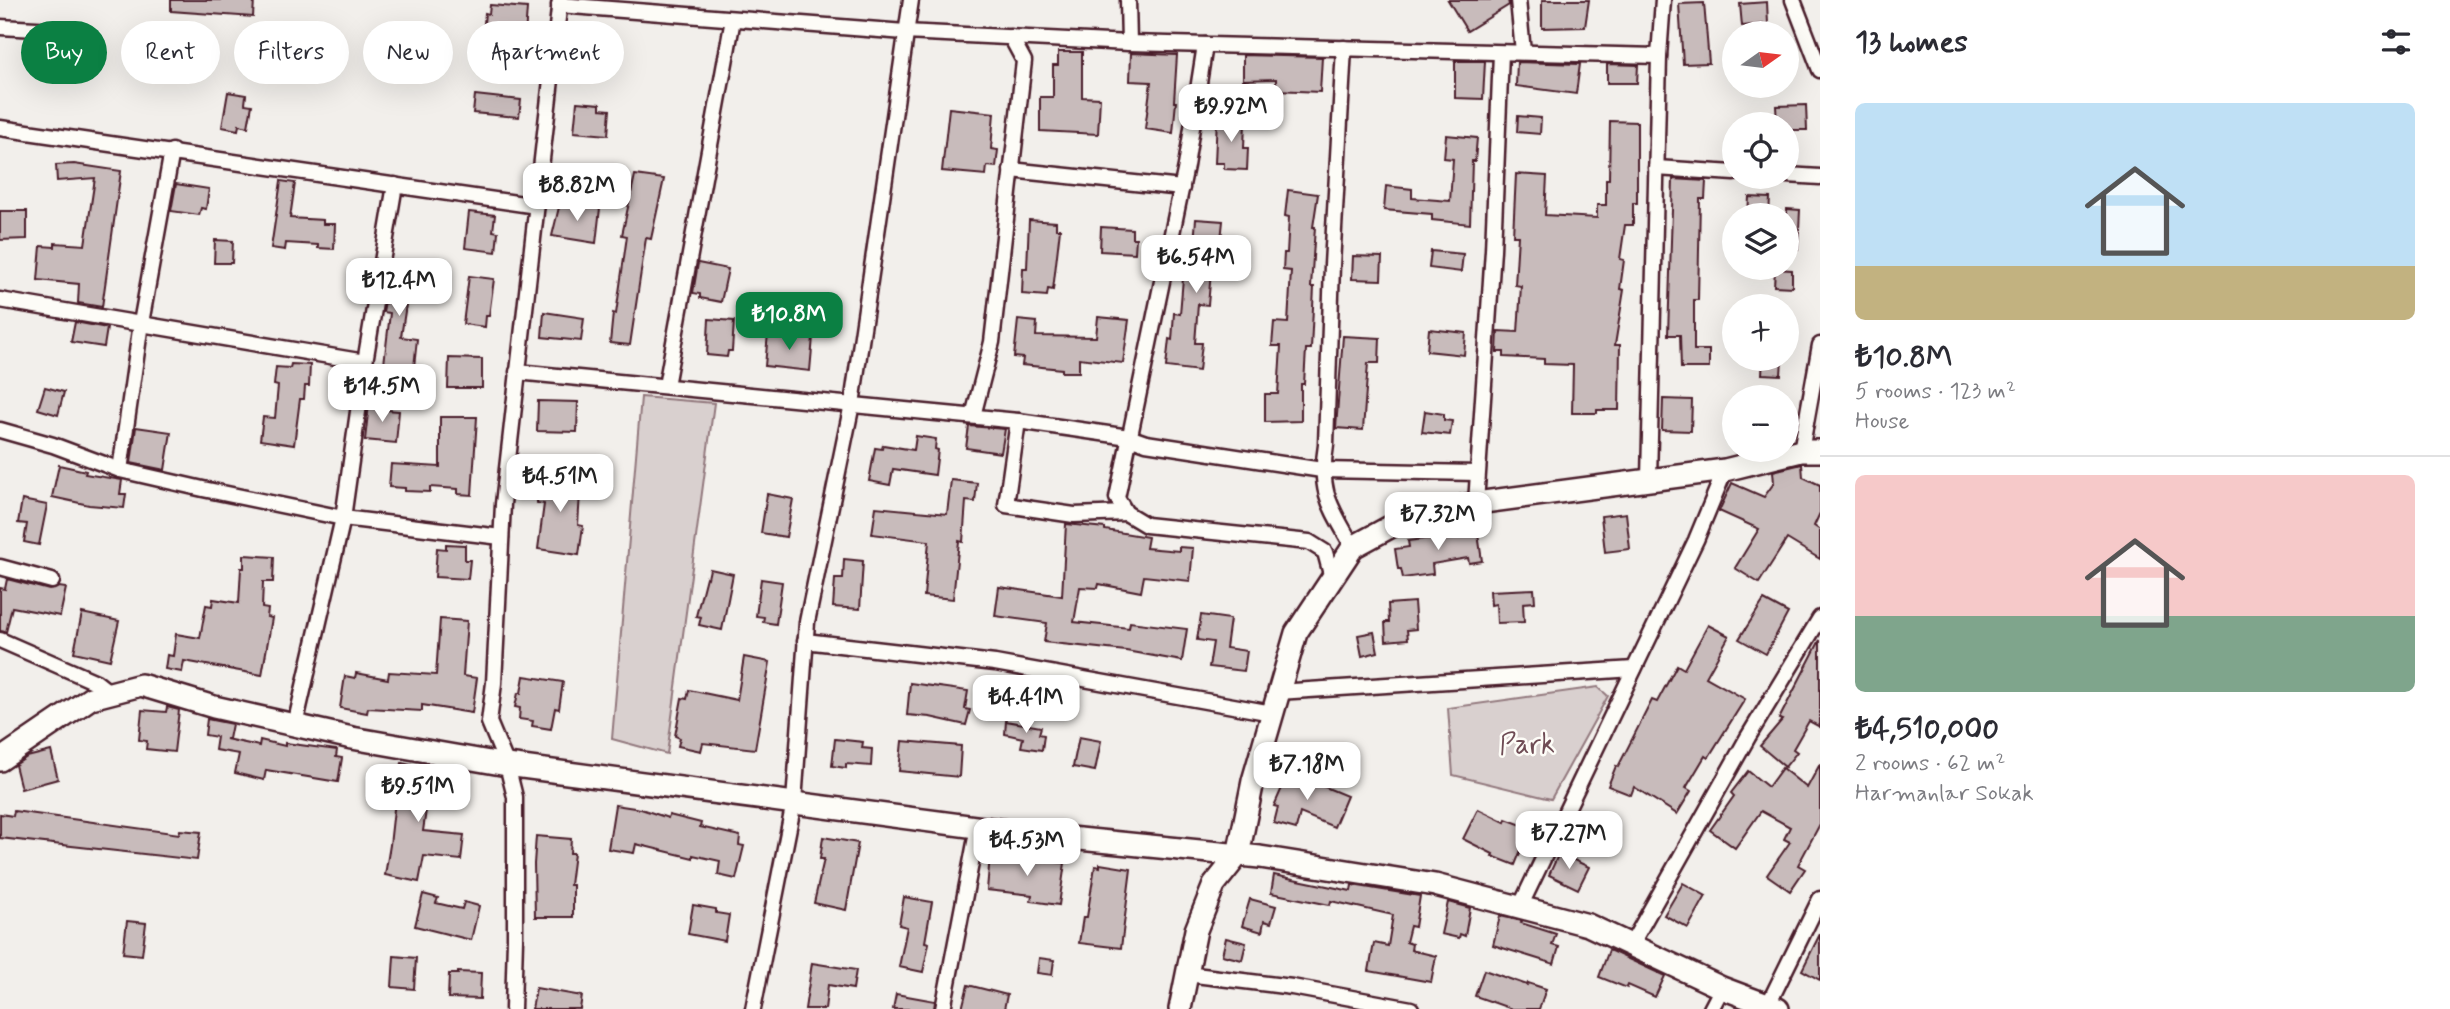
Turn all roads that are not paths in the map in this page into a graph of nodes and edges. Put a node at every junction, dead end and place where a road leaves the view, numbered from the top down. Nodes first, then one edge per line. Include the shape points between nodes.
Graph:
1 (911, 0) edge
2 (1128, 0) edge
3 (1518, 0) edge
4 (1663, 0) edge
5 (1793, 0) edge
6 (559, 3) edge
7 (733, 19) junction
8 (0, 27) edge
9 (21, 28) edge
10 (905, 32) junction
11 (1011, 37) junction
12 (1129, 43) junction
13 (1205, 45) junction
14 (1344, 48) junction
15 (1523, 52) junction
16 (1501, 53) junction
17 (1659, 56) junction
18 (1820, 70) edge
19 (0, 128) edge
20 (172, 151) junction
21 (1656, 168) junction
22 (1012, 170) junction
23 (1722, 172) edge
24 (1799, 176) edge
25 (1820, 177) edge
26 (396, 185) junction
27 (1182, 188) junction
28 (537, 206) junction
29 (0, 300) edge
30 (141, 323) junction
31 (1820, 345) edge
32 (365, 362) junction
33 (517, 372) junction
34 (666, 386) junction
35 (852, 404) junction
36 (973, 416) junction
37 (1018, 421) junction
38 (0, 430) edge
39 (1129, 437) junction
40 (1811, 451) edge
41 (120, 470) junction
42 (1322, 470) junction
43 (1725, 471) junction
44 (1478, 472) junction
45 (1649, 479) junction
46 (1476, 503) junction
47 (1126, 513) junction
48 (343, 518) junction
49 (501, 537) junction
50 (1353, 547) junction
51 (0, 567) edge
52 (1332, 578) junction
53 (52, 581) dead end
54 (1820, 618) edge
55 (0, 640) edge
56 (806, 640) junction
57 (1634, 669) junction
58 (1278, 692) junction
59 (110, 693) junction
60 (1272, 713) junction
61 (295, 725) junction
62 (0, 760) edge
63 (507, 765) junction
64 (794, 802) junction
65 (978, 827) junction
66 (1238, 855) junction
67 (1820, 899) edge
68 (1520, 907) junction
69 (1815, 919) edge
70 (1631, 945) junction
71 (1187, 974) junction
72 (1722, 988) junction
73 (1773, 1007) edge
74 (513, 1009) edge
75 (753, 1009) edge
76 (943, 1009) edge
77 (1180, 1009) edge
78 (1411, 1009) edge
79 (1711, 1009) edge

1 - 10 street
2 - 12 street
3 - 15 street
4 - 17 street
5 - 18 street
6 - 7 street
6 - 28 street
7 - 10 street
7 - 34 street
8 - 9 street
10 - 11 street
10 - 35 street
11 - 12 street
11 - 22 street via 1024,61
12 - 13 street
13 - 14 street
13 - 27 street
14 - 16 street
14 - 42 street
15 - 16 street
15 - 17 street
16 - 44 street
17 - 21 street
19 - 20 street
20 - 26 street
20 - 30 street
21 - 23 street
21 - 45 street
22 - 27 street
22 - 36 street via 992,342
24 - 25 street
26 - 28 street
26 - 32 street
27 - 39 street
28 - 33 street
29 - 30 street
30 - 32 street
30 - 41 street
31 - 40 street
32 - 48 street
33 - 34 street
33 - 49 street
34 - 35 street
35 - 36 street
35 - 56 street
36 - 37 street
37 - 39 street
37 - 47 street via 1006,505 1074,515
38 - 41 street
39 - 42 street
39 - 47 street via 1117,498
40 - 43 street
41 - 48 street
42 - 44 street
42 - 50 street via 1325,495
43 - 45 street
43 - 57 street
44 - 46 street
45 - 46 street
46 - 50 street via 1399,522
47 - 52 street via 1146,525 1309,542 1325,552
48 - 49 street
48 - 61 street
49 - 63 street via 489,722
50 - 52 street
51 - 53 street
52 - 58 street via 1296,633
54 - 70 street
55 - 59 street via 96,682
56 - 60 street via 995,663
56 - 64 street
57 - 58 street
57 - 68 street
58 - 60 street
59 - 61 street via 141,685
59 - 62 street via 91,698
60 - 66 street
61 - 63 street
63 - 64 street
63 - 74 street via 515,797
64 - 65 street
64 - 75 street
65 - 66 street
65 - 76 street
66 - 68 street via 1436,885
66 - 71 street via 1214,885 1196,930
67 - 69 street
68 - 70 street via 1588,925
69 - 73 street
70 - 72 street
71 - 77 street
71 - 78 street
72 - 73 street
72 - 79 street

